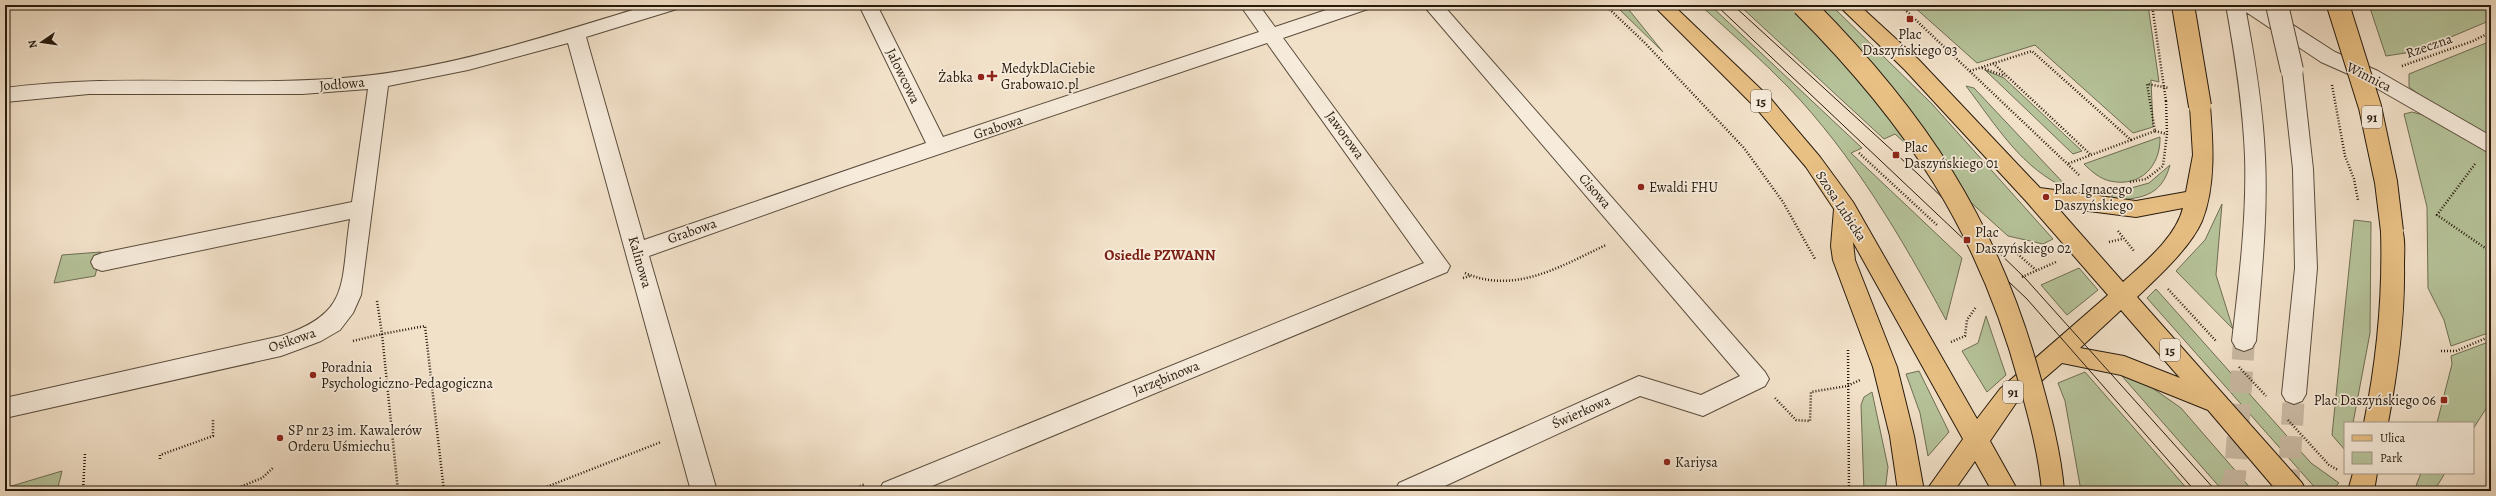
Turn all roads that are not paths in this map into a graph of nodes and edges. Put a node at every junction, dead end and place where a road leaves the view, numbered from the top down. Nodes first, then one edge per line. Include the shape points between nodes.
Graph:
1 (670, 5) edge
2 (868, 5) edge
3 (1250, 5) edge
4 (1361, 5) edge
5 (1432, 5) edge
6 (1662, 5) edge
7 (1803, 5) edge
8 (1848, 5) edge
9 (2183, 5) edge
10 (2235, 5) edge
11 (2248, 5) edge
12 (2277, 5) edge
13 (2338, 5) edge
14 (575, 33) junction
15 (1273, 36) junction
16 (379, 80) junction
17 (5, 95) edge
18 (2490, 145) edge
19 (938, 147) junction
20 (2034, 195) junction
21 (2196, 198) junction
22 (362, 208) junction
23 (1845, 208) junction
24 (636, 251) junction
25 (102, 262) dead end
26 (1439, 266) joint
27 (2123, 296) junction
28 (2244, 341) tunnel mouth
29 (2059, 353) junction
30 (1757, 379) joint
31 (2294, 394) tunnel mouth
32 (2218, 404) junction
33 (5, 408) edge
34 (2376, 422) edge
35 (1975, 440) junction
36 (704, 491) edge
37 (892, 491) edge
38 (1408, 491) edge
39 (1911, 491) edge
40 (1939, 491) edge
41 (2005, 491) edge
42 (2053, 491) edge
43 (2293, 491) edge

1 - 14 street, Jodłowa
2 - 19 street, Jałowcowa
3 - 15 street, Jaworowa
4 - 15 street, Grabowa
5 - 30 street, Cisowa
6 - 23 main road, Szosa Lubicka / 15 via 1763,103 1813,162
7 - 42 main road, bridge via 1897,106 1943,171 1968,216 1992,266 2014,322 2041,421
8 - 20 main road, 15 via 1912,65
9 - 21 main road, 91, bridge via 2200,106 2203,155
10 - 28 street via 2246,60 2255,156 2253,250
11 - 18 street, Winnica via 2328,56 2371,76
12 - 31 street, bridge via 2292,70 2304,169 2306,268
13 - 34 main road, 91, bridge via 2370,108 2386,182 2392,231 2392,337
14 - 16 street, Jodłowa via 449,67
14 - 24 street, Kalinowa
15 - 19 street, Grabowa
15 - 26 street, Jaworowa
16 - 17 street, Jodłowa via 307,87 73,87
16 - 22 street, Osikowa
19 - 24 street, Grabowa
20 - 21 main road via 2136,209
20 - 27 main road, 15
21 - 27 main road, 91 via 2191,220 2175,243
22 - 25 street
22 - 33 street, Osikowa via 348,303 332,324 311,336 267,349
23 - 35 main road, Szosa Lubicka / 15
23 - 39 main road via 1842,246 1844,264 1885,367 1902,436
24 - 36 street, Kalinowa
26 - 37 street, Jarzębinowa
27 - 29 main road, 91
27 - 32 main road, 15
29 - 32 main road via 2124,366
29 - 35 main road, 91 via 2008,396
30 - 38 street, Świerkowa via 1704,406 1639,386
32 - 43 main road, 15
35 - 40 main road, 91
35 - 41 main road, 15

